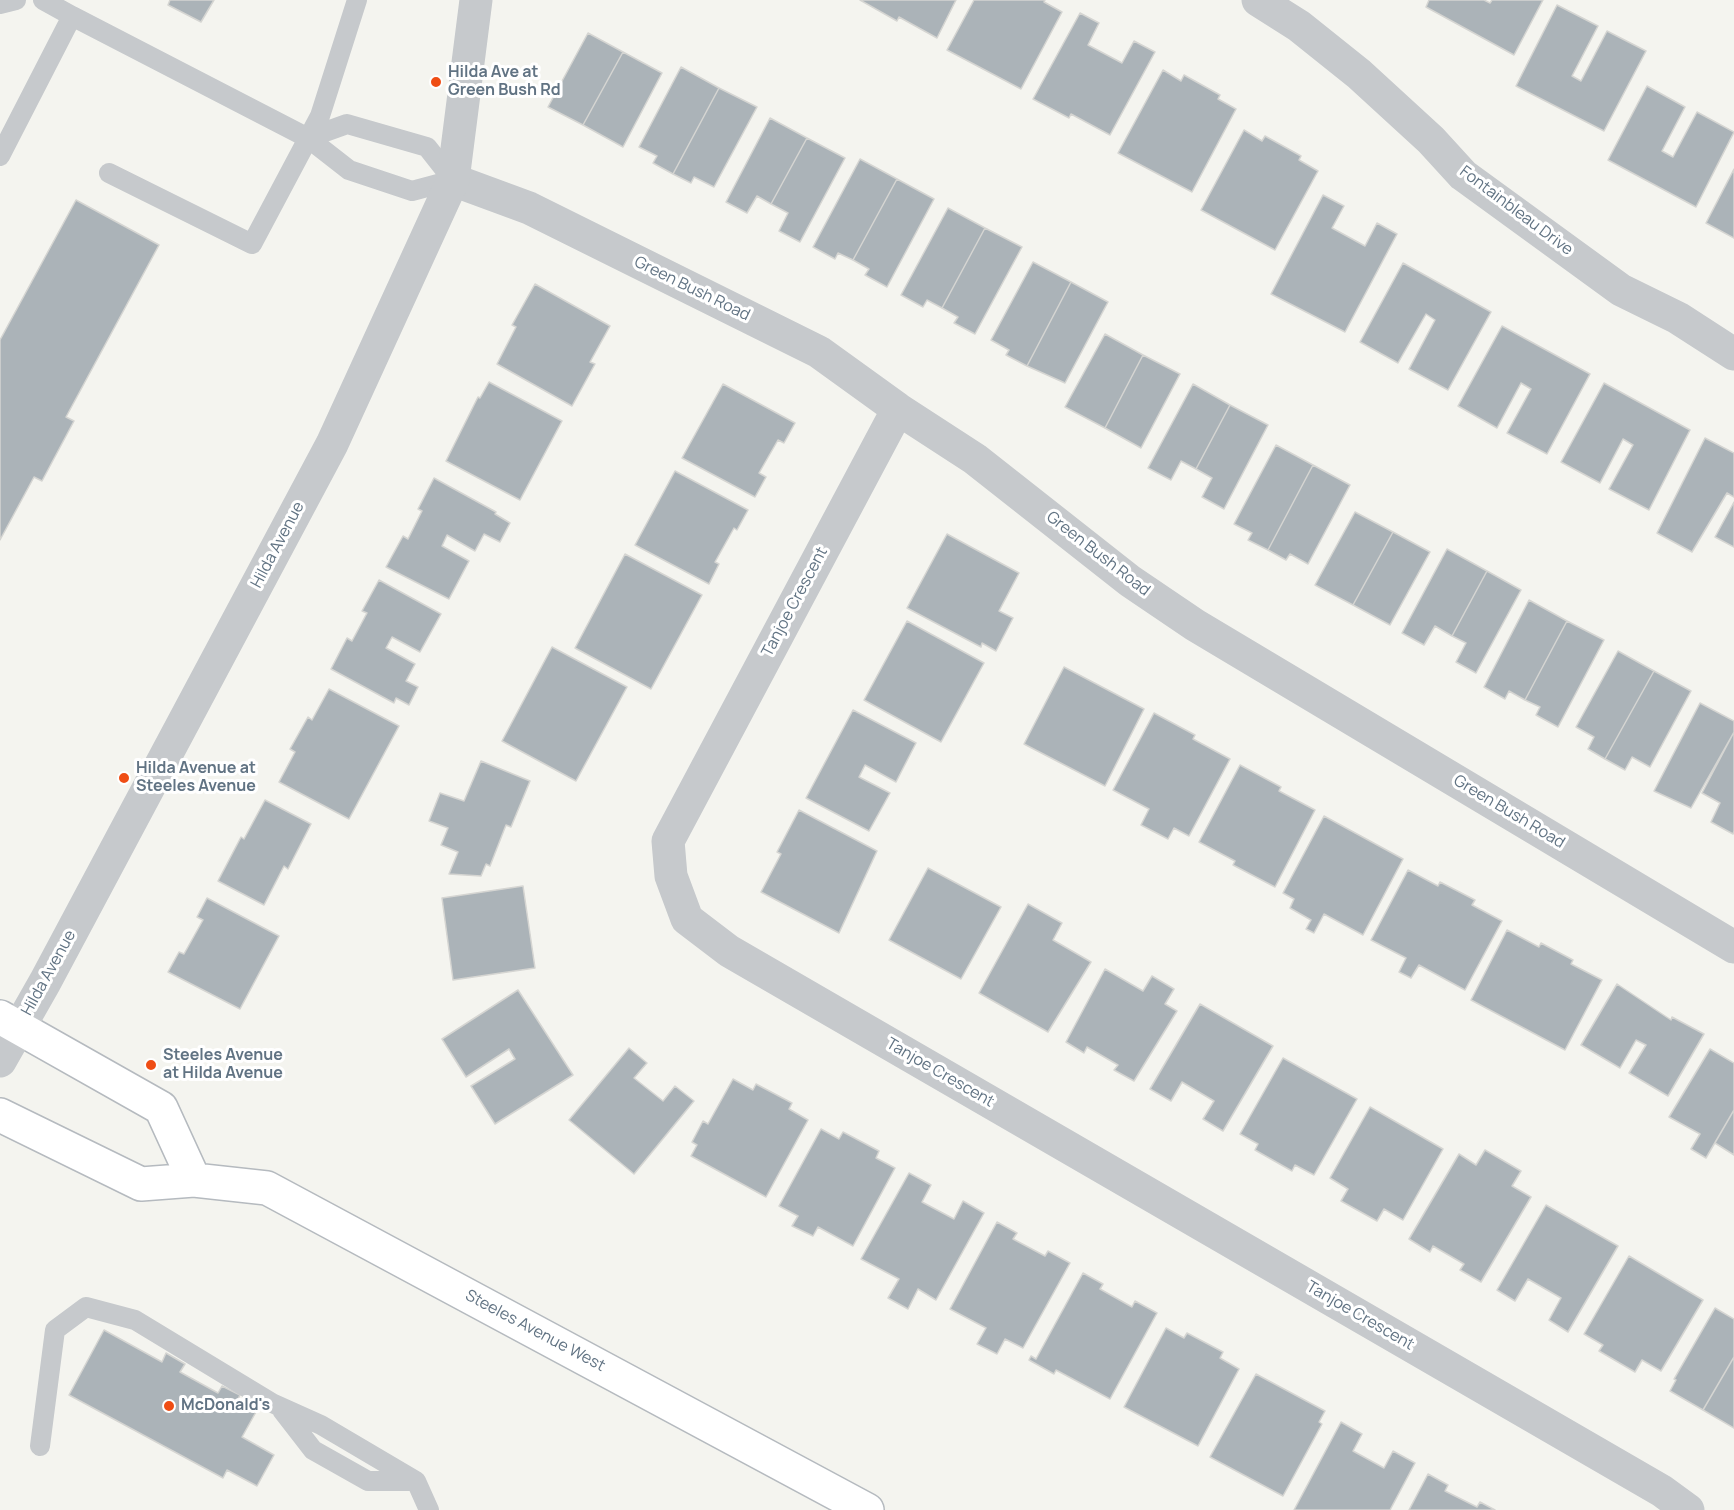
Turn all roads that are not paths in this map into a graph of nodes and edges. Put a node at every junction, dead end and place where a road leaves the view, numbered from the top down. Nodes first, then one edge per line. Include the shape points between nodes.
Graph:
1 (16, 0) edge
2 (43, 0) edge
3 (357, 0) edge
4 (476, 0) edge
5 (1258, 0) edge
6 (0, 4) edge
7 (72, 16) junction
8 (308, 138) junction
9 (0, 156) edge
10 (110, 173) dead end
11 (453, 180) junction
12 (1734, 354) edge
13 (898, 409) junction
14 (1734, 946) edge
15 (9, 1022) edge
16 (0, 1061) edge
17 (0, 1114) edge
18 (194, 1180) junction
19 (40, 1446) dead end
20 (429, 1510) edge
21 (867, 1510) edge
22 (1688, 1510) edge

1 - 6 lane
2 - 7 lane
3 - 8 lane via 320,116
4 - 11 street, Hilda Avenue
5 - 12 street, Fontainbleau Drive via 1299,26 1359,74 1463,175 1621,290 1678,318
7 - 8 lane
7 - 9 lane
8 - 10 lane via 252,244
8 - 11 lane via 349,170 412,191
8 - 11 lane via 347,124 427,147
11 - 13 street, Green Bush Road via 529,208 819,352
11 - 15 street, Hilda Avenue via 332,444
13 - 14 street, Green Bush Road via 975,459 1130,581 1195,625
13 - 22 street, Tanjoe Crescent via 668,841 670,876 687,918 729,951 1662,1491
15 - 16 street, Hilda Avenue
15 - 18 main road via 161,1108
17 - 18 main road, Steeles Avenue West via 141,1184
18 - 21 main road, Steeles Avenue West via 267,1188
19 - 20 lane via 55,1330 86,1307 135,1320 279,1407 321,1425 416,1481

